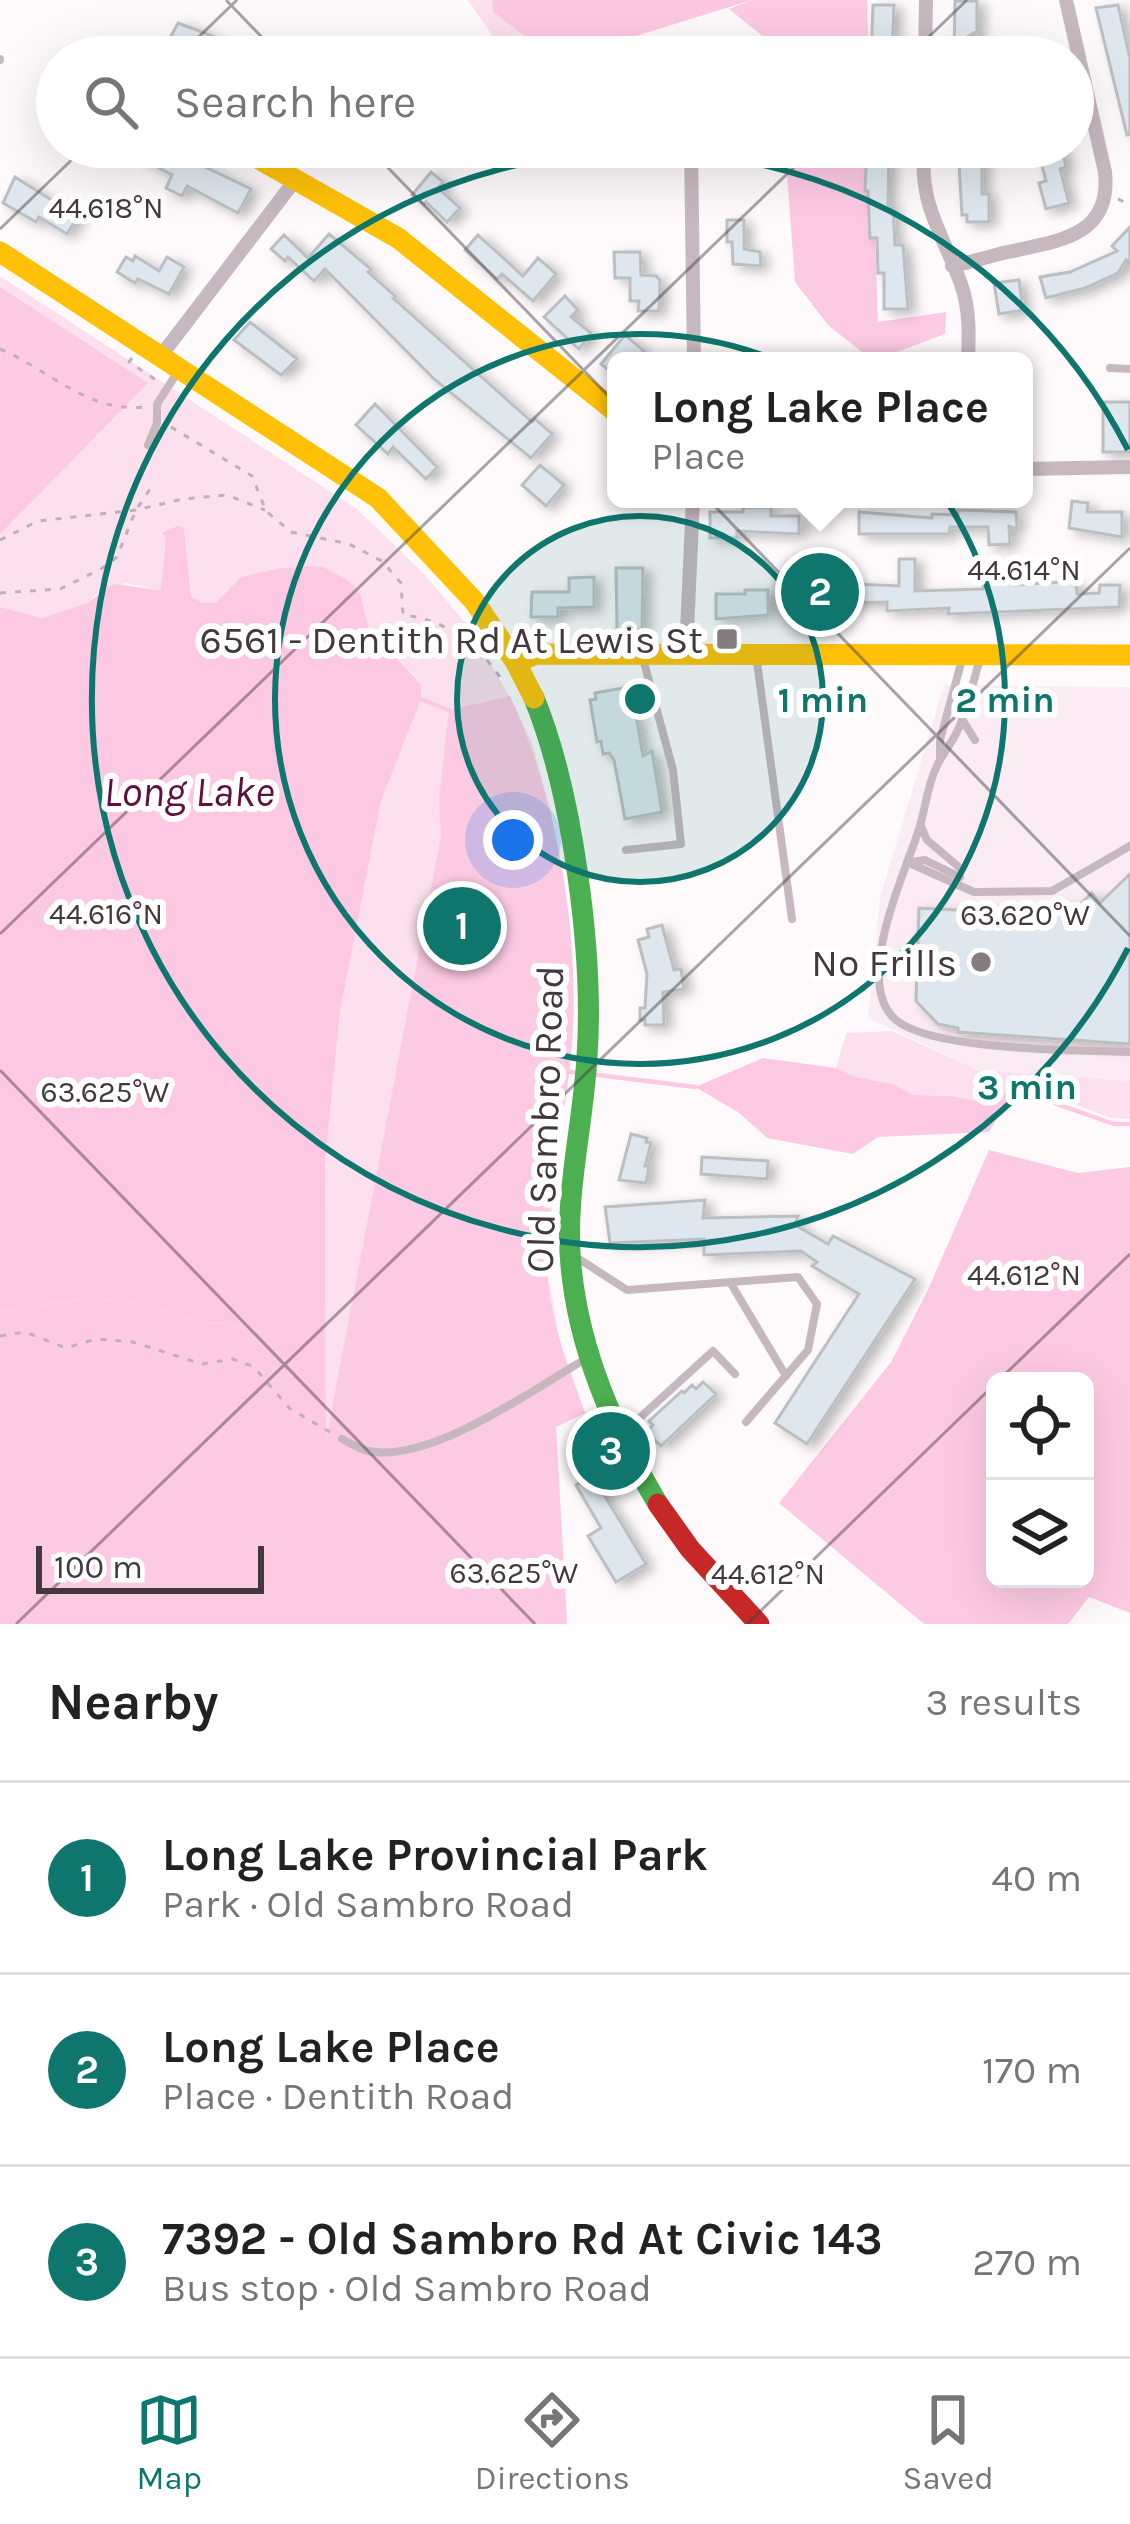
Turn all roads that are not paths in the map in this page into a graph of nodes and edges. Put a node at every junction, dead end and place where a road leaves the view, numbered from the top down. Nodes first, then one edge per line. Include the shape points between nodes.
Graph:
1 (926, 0) edge
2 (1066, 0) edge
3 (925, 36) edge
4 (1075, 36) edge
5 (1094, 118) edge
6 (276, 168) edge
7 (692, 168) edge
8 (922, 168) edge
9 (296, 179) junction
10 (0, 252) edge
11 (952, 266) junction
12 (694, 352) edge
13 (968, 352) edge
14 (170, 363) junction
15 (1110, 368) dead end
16 (1130, 369) edge
17 (607, 405) edge
18 (148, 446) dead end
19 (1130, 467) edge
20 (1033, 469) edge
21 (693, 508) edge
22 (642, 653) junction
23 (686, 653) junction
24 (756, 653) junction
25 (972, 654) junction
26 (1130, 655) edge
27 (509, 671) junction
28 (962, 720) junction
29 (975, 740) dead end
30 (940, 759) junction
31 (921, 824) junction
32 (1130, 846) edge
33 (626, 850) dead end
34 (908, 862) junction
35 (960, 877) junction
36 (792, 919) dead end
37 (1130, 1052) edge
38 (569, 1253) junction
39 (730, 1282) junction
40 (590, 1356) junction
41 (735, 1374) dead end
42 (786, 1376) junction
43 (746, 1422) dead end
44 (620, 1435) junction
45 (342, 1439) road end
46 (759, 1624) edge

1 - 3 street
2 - 4 street
5 - 11 street via 1106,178 1104,201 1086,228 1052,244
6 - 9 main road
7 - 12 street
8 - 11 street via 927,206
9 - 14 street
9 - 17 main road via 398,238
10 - 14 main road, Old Sambro Road
11 - 13 street via 968,307
14 - 18 lane
14 - 27 main road, Old Sambro Road via 378,498 425,544
15 - 16 lane
19 - 20 street
21 - 23 street
22 - 23 main road
22 - 27 main road via 536,654
22 - 33 lane via 673,770 681,844
23 - 24 main road
24 - 25 main road
24 - 36 lane
25 - 26 main road
25 - 28 lane
25 - 30 lane
27 - 38 main road, Old Sambro Road via 544,722 586,948 586,1070
28 - 29 lane
28 - 30 lane
30 - 31 lane
31 - 34 lane
31 - 35 lane
32 - 35 lane via 1052,891 974,892
34 - 35 lane via 925,860
34 - 37 lane via 878,974 896,1020 989,1046
38 - 39 lane via 627,1290
38 - 40 main road, Old Sambro Road
39 - 42 lane
39 - 42 lane via 798,1277 817,1304 808,1350
40 - 44 main road, Old Sambro Road
40 - 45 lane via 431,1442 368,1450
41 - 44 lane via 713,1351
42 - 43 lane
44 - 46 main road, Old Sambro Road via 676,1530

